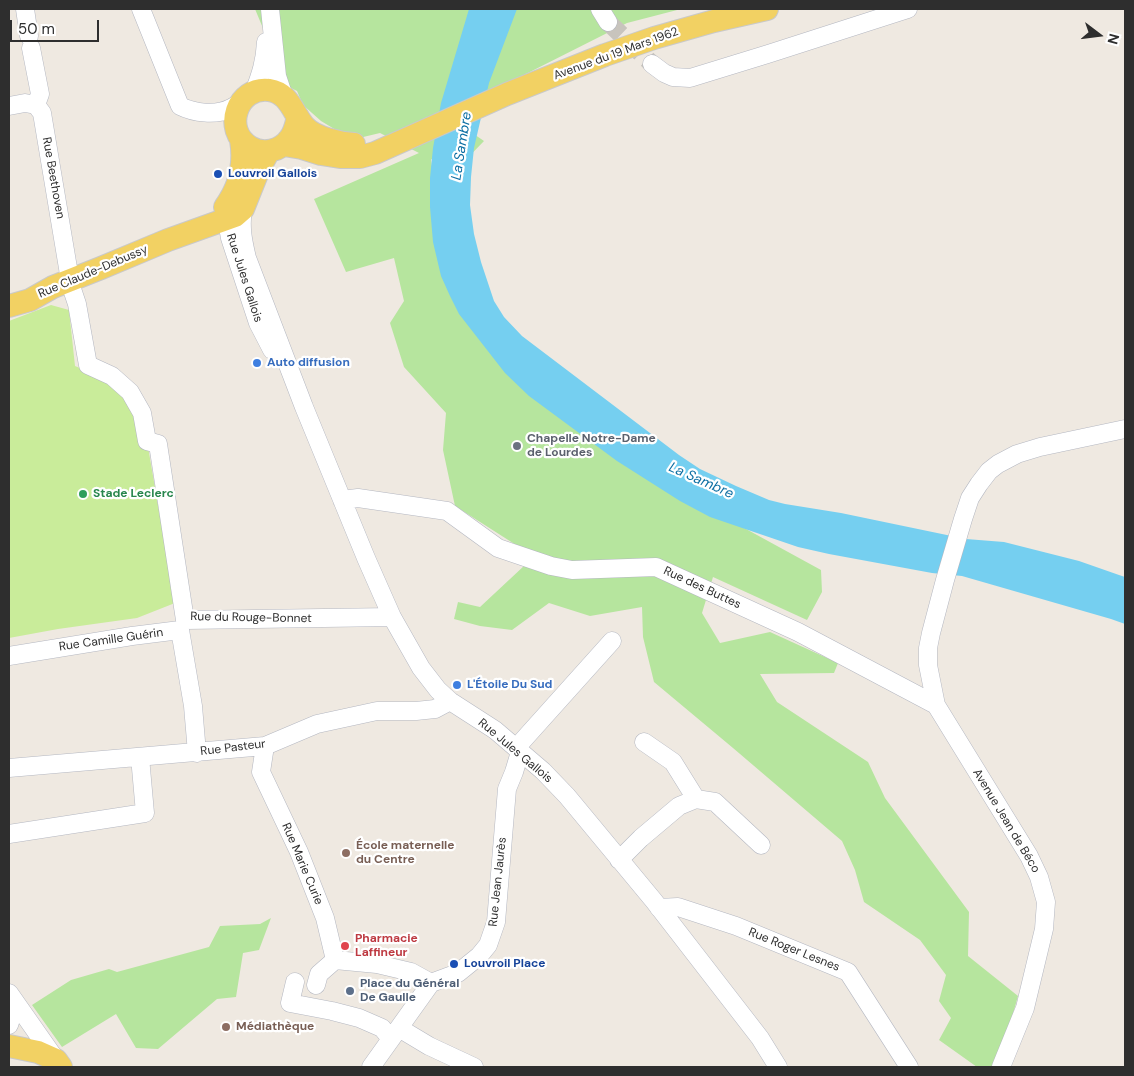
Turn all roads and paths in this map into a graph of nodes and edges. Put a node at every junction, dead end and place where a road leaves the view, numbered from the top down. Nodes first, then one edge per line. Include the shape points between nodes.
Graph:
1 (25, 9) edge
2 (141, 9) edge
3 (265, 9) edge
4 (270, 9) edge
5 (760, 9) edge
6 (908, 9) edge
7 (652, 64) tunnel mouth
8 (284, 96) junction
9 (248, 97) junction
10 (9, 106) edge
11 (36, 106) junction
12 (205, 112) junction
13 (298, 117) junction
14 (238, 132) junction
15 (400, 142) junction
16 (276, 148) junction
17 (235, 209) junction
18 (70, 281) junction
19 (248, 296) junction
20 (9, 306) edge
21 (286, 360) junction
22 (304, 407) junction
23 (1125, 429) edge
24 (342, 500) junction
25 (392, 617) junction
26 (183, 625) junction
27 (612, 641) dead end
28 (9, 656) edge
29 (450, 700) junction
30 (936, 705) junction
31 (644, 742) dead end
32 (265, 746) junction
33 (518, 750) junction
34 (197, 752) junction
35 (140, 757) junction
36 (9, 768) edge
37 (696, 798) junction
38 (9, 834) edge
39 (761, 845) dead end
40 (619, 860) junction
41 (660, 908) junction
42 (335, 960) junction
43 (295, 982) dead end
44 (432, 983) junction
45 (316, 985) dead end
46 (10, 996) edge
47 (9, 1025) edge
48 (395, 1034) junction
49 (18, 1048) edge
50 (58, 1064) edge
51 (371, 1067) edge
52 (474, 1067) edge
53 (778, 1067) edge
54 (909, 1067) edge
55 (1001, 1067) edge

1 - 11 street via 40,94
2 - 12 street via 180,106
3 - 9 street via 265,58 261,75
4 - 8 street via 277,76
5 - 15 main road, Avenue du 19 Mars 1962 via 605,55
6 - 7 street via 690,78 674,77
8 - 9 main road via 262,90
8 - 13 main road
9 - 12 street via 230,109
9 - 14 main road via 237,108
10 - 11 street
11 - 18 street, Rue Beethoven via 42,113
12 - 14 street via 225,118
13 - 15 main road via 305,128 326,139 366,145
13 - 16 main road via 290,140
14 - 16 main road via 254,150
14 - 17 main road, Rue Jules Gallois via 243,153
15 - 16 main road via 360,157 340,157 302,148
16 - 17 main road, Rue Jules Gallois
17 - 18 main road, Rue Claude-Debussy via 224,209 178,237
17 - 19 street, Rue Jules Gallois via 228,227
17 - 21 street, Rue Jules Gallois via 247,258
18 - 20 main road, Rue Claude-Debussy
18 - 26 street, Rue du Rouge-Bonnet via 88,365 112,376 130,392 142,412 147,441 158,444
19 - 21 street via 253,294 257,298
19 - 22 street, Rue Jules Gallois via 274,356
21 - 22 street, Rue Jules Gallois
22 - 24 street, Rue Jules Gallois
23 - 30 street, Avenue Jean de Béco via 1017,454 998,464 979,484 963,519 928,648
24 - 25 street, Rue Jules Gallois
24 - 30 street, Rue des Buttes via 358,498 447,512 498,548 551,566 572,570 656,567 798,632
25 - 26 street, Rue du Rouge-Bonnet
25 - 29 street, Rue Jules Gallois via 421,668
26 - 28 street, Rue Camille Guérin
26 - 34 street, Rue Camille Guérin
27 - 33 street, Rue Jean Jaurès
29 - 32 street, Rue Pasteur via 434,708 377,711 317,724
29 - 33 street, Rue Jules Gallois
30 - 55 street, Avenue Jean de Béco via 1028,856 1039,877 1046,902 1044,929 1025,1008
31 - 37 street via 673,762
32 - 34 street, Rue Pasteur
32 - 42 street, Rue Marie Curie via 261,772 322,910
33 - 40 street, Rue Jules Gallois via 567,796
33 - 44 street, Rue Jean Jaurès via 507,789 496,922 488,945 458,973
34 - 35 street, Rue Pasteur
35 - 36 street, Rue Pasteur
35 - 38 street via 144,813
37 - 39 street via 715,802
37 - 40 street via 679,806
40 - 41 street, Rue Jules Gallois
41 - 53 street, Rue Jules Gallois via 760,1038
41 - 54 street, Rue Roger Lesnes via 678,907 736,926 848,972
42 - 44 street via 378,964 411,972
42 - 45 street via 319,974
43 - 48 street via 290,1003 359,1018
44 - 48 street
46 - 47 street via 12,1016
46 - 49 street
46 - 50 street
48 - 51 street
48 - 52 street
49 - 50 main road via 38,1052

